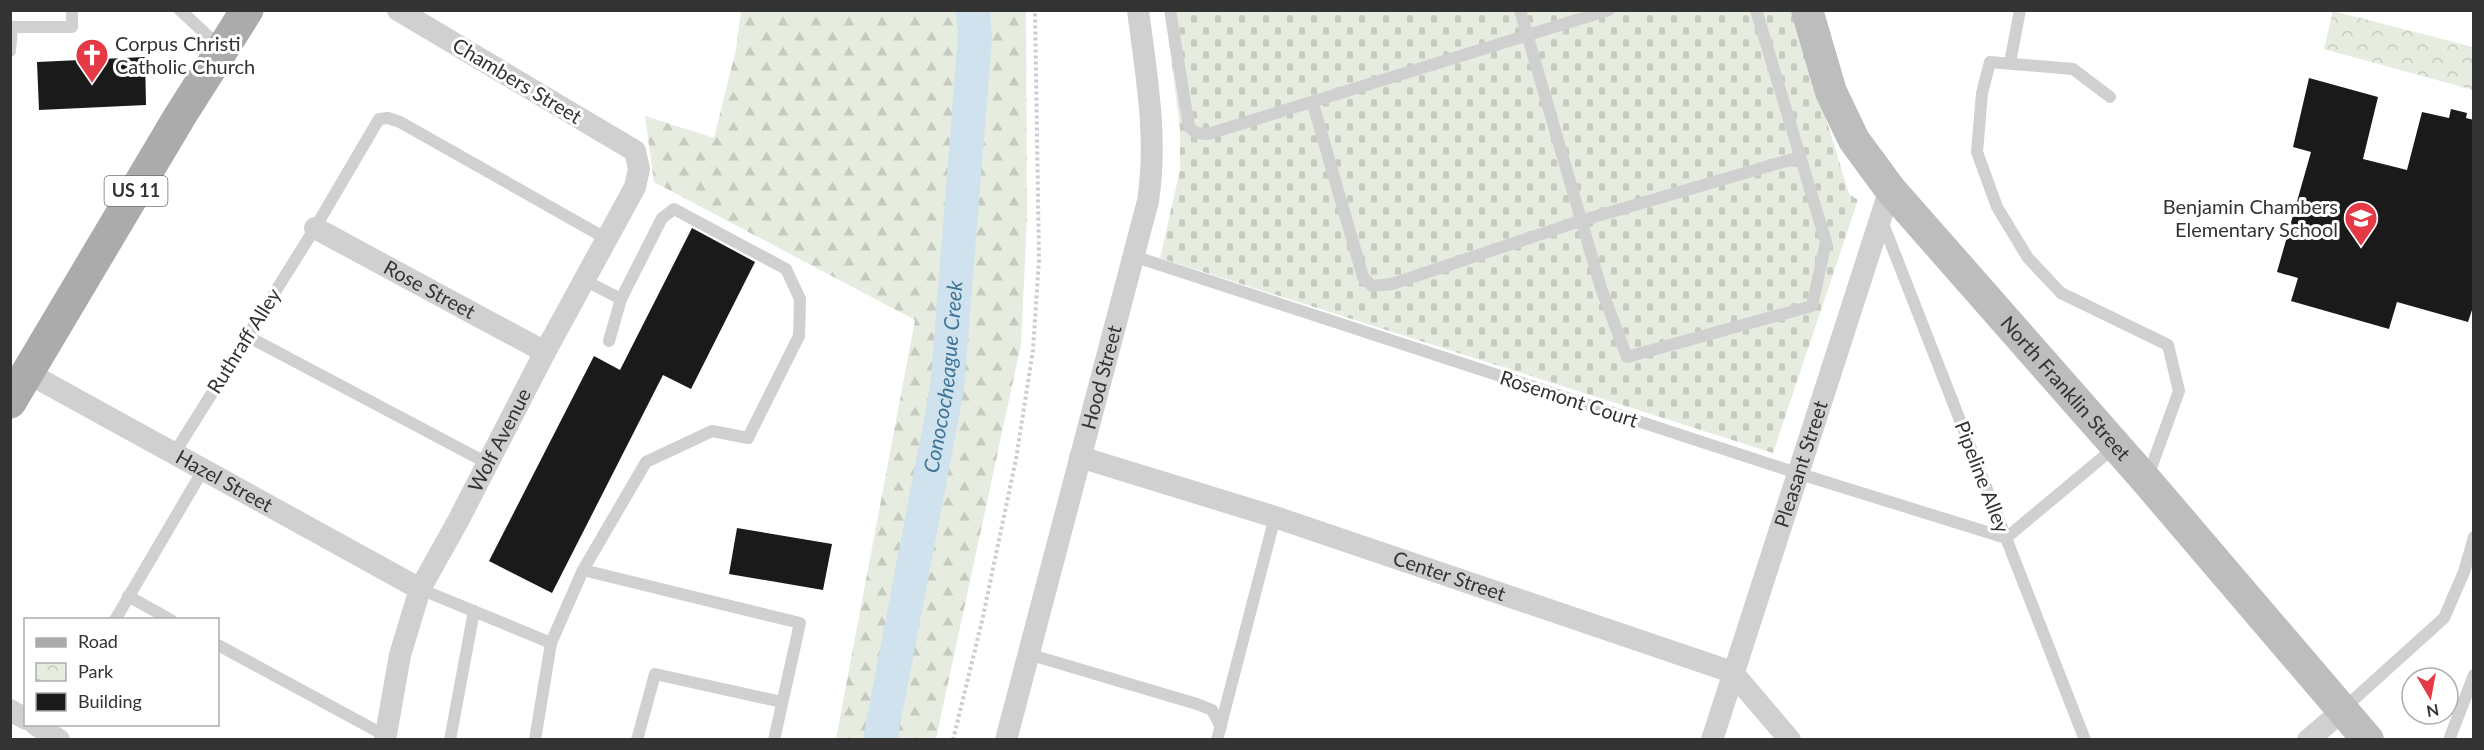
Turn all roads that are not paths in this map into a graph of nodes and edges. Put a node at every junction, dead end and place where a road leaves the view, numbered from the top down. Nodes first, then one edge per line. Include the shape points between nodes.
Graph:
1 (72, 10) edge
2 (180, 10) edge
3 (247, 10) edge
4 (398, 10) edge
5 (1138, 10) edge
6 (1170, 10) edge
7 (1520, 10) edge
8 (1609, 10) edge
9 (1756, 10) edge
10 (1807, 10) edge
11 (2020, 10) edge
12 (1528, 37) junction
13 (222, 50) junction
14 (10, 51) edge
15 (2010, 63) junction
16 (2110, 97) dead end
17 (1312, 104) junction
18 (635, 151) joint
19 (1800, 157) junction
20 (1885, 202) junction
21 (1580, 221) junction
22 (315, 228) junction
23 (607, 239) junction
24 (1132, 256) junction
25 (584, 280) junction
26 (621, 299) junction
27 (247, 336) junction
28 (609, 341) dead end
29 (545, 352) junction
30 (28, 373) junction
31 (10, 402) edge
32 (2115, 447) junction
33 (174, 454) junction
34 (1080, 457) junction
35 (487, 463) junction
36 (203, 470) junction
37 (1797, 473) junction
38 (2146, 480) junction
39 (1275, 516) junction
40 (2474, 537) edge
41 (2006, 538) junction
42 (583, 570) junction
43 (420, 589) junction
44 (128, 596) junction
45 (474, 611) junction
46 (116, 618) edge
47 (167, 618) edge
48 (551, 643) junction
49 (219, 646) edge
50 (1028, 654) junction
51 (1732, 672) junction
52 (2474, 675) edge
53 (782, 702) junction
54 (10, 710) edge
55 (2342, 711) junction
56 (24, 718) edge
57 (1219, 733) edge
58 (386, 738) edge
59 (537, 739) edge
60 (450, 740) edge
61 (637, 740) edge
62 (774, 740) edge
63 (1006, 740) edge
64 (1712, 740) edge
65 (1791, 740) edge
66 (2085, 740) edge
67 (2308, 740) edge
68 (2368, 740) edge
69 (2449, 740) edge

1 - 14 lane via 72,27 12,27
2 - 13 lane
3 - 13 main road, US 11
4 - 18 street, Chambers Street
5 - 24 street, Hood Street via 1152,124 1153,169
6 - 17 lane via 1189,127 1196,133 1208,134
7 - 12 lane
8 - 12 lane
9 - 19 lane
10 - 20 street, North Franklin Street via 1831,92
11 - 15 lane
12 - 17 lane
12 - 21 lane
13 - 30 main road, US 11
15 - 16 lane via 2073,69
15 - 38 lane via 1990,62 1982,93 1977,152 1997,207 2028,258 2061,293 2168,345 2179,391
17 - 21 lane via 1363,277 1372,286 1392,284
18 - 23 street, Wolf Avenue via 639,169 635,187
19 - 21 lane
19 - 21 lane via 1826,242 1812,306 1627,357
20 - 32 street, North Franklin Street
20 - 37 street, Pleasant Street
20 - 41 lane, Pipeline Alley
22 - 23 lane, Ruthraff Alley via 379,119 388,118
22 - 27 lane, Ruthraff Alley
22 - 29 street, Rose Street
23 - 25 street, Wolf Avenue
24 - 34 street, Hood Street
24 - 37 lane, Rosemont Court
25 - 26 lane
25 - 29 street, Wolf Avenue
26 - 28 lane
26 - 42 lane via 662,218 674,209 786,269 800,299 799,336 747,438 712,431 646,462
27 - 33 lane, Ruthraff Alley
27 - 35 lane
29 - 35 street, Wolf Avenue
30 - 31 main road, US 11
30 - 33 street, Hazel Street
32 - 38 street, North Franklin Street
32 - 41 lane
33 - 36 street, Hazel Street
34 - 39 street, Center Street
34 - 50 street, Hood Street
35 - 43 street, Wolf Avenue
36 - 43 street, Hazel Street
36 - 44 lane
37 - 41 lane, Rosemont Court
37 - 51 street, Pleasant Street
38 - 55 street, North Franklin Street
39 - 51 street, Center Street
39 - 57 lane
40 - 55 lane via 2444,618
41 - 66 lane, Pipeline Alley
42 - 48 lane
42 - 53 lane via 800,622
43 - 45 lane
43 - 58 street, Wolf Avenue via 400,655
44 - 46 lane
44 - 47 lane
45 - 48 lane
45 - 60 lane
48 - 59 lane
49 - 58 lane
50 - 57 lane via 1212,710
50 - 63 street, Hood Street
51 - 64 street, Pleasant Street
51 - 65 street
52 - 69 lane
53 - 61 lane via 655,674
53 - 62 lane
54 - 56 street
55 - 67 street
55 - 68 street, North Franklin Street

